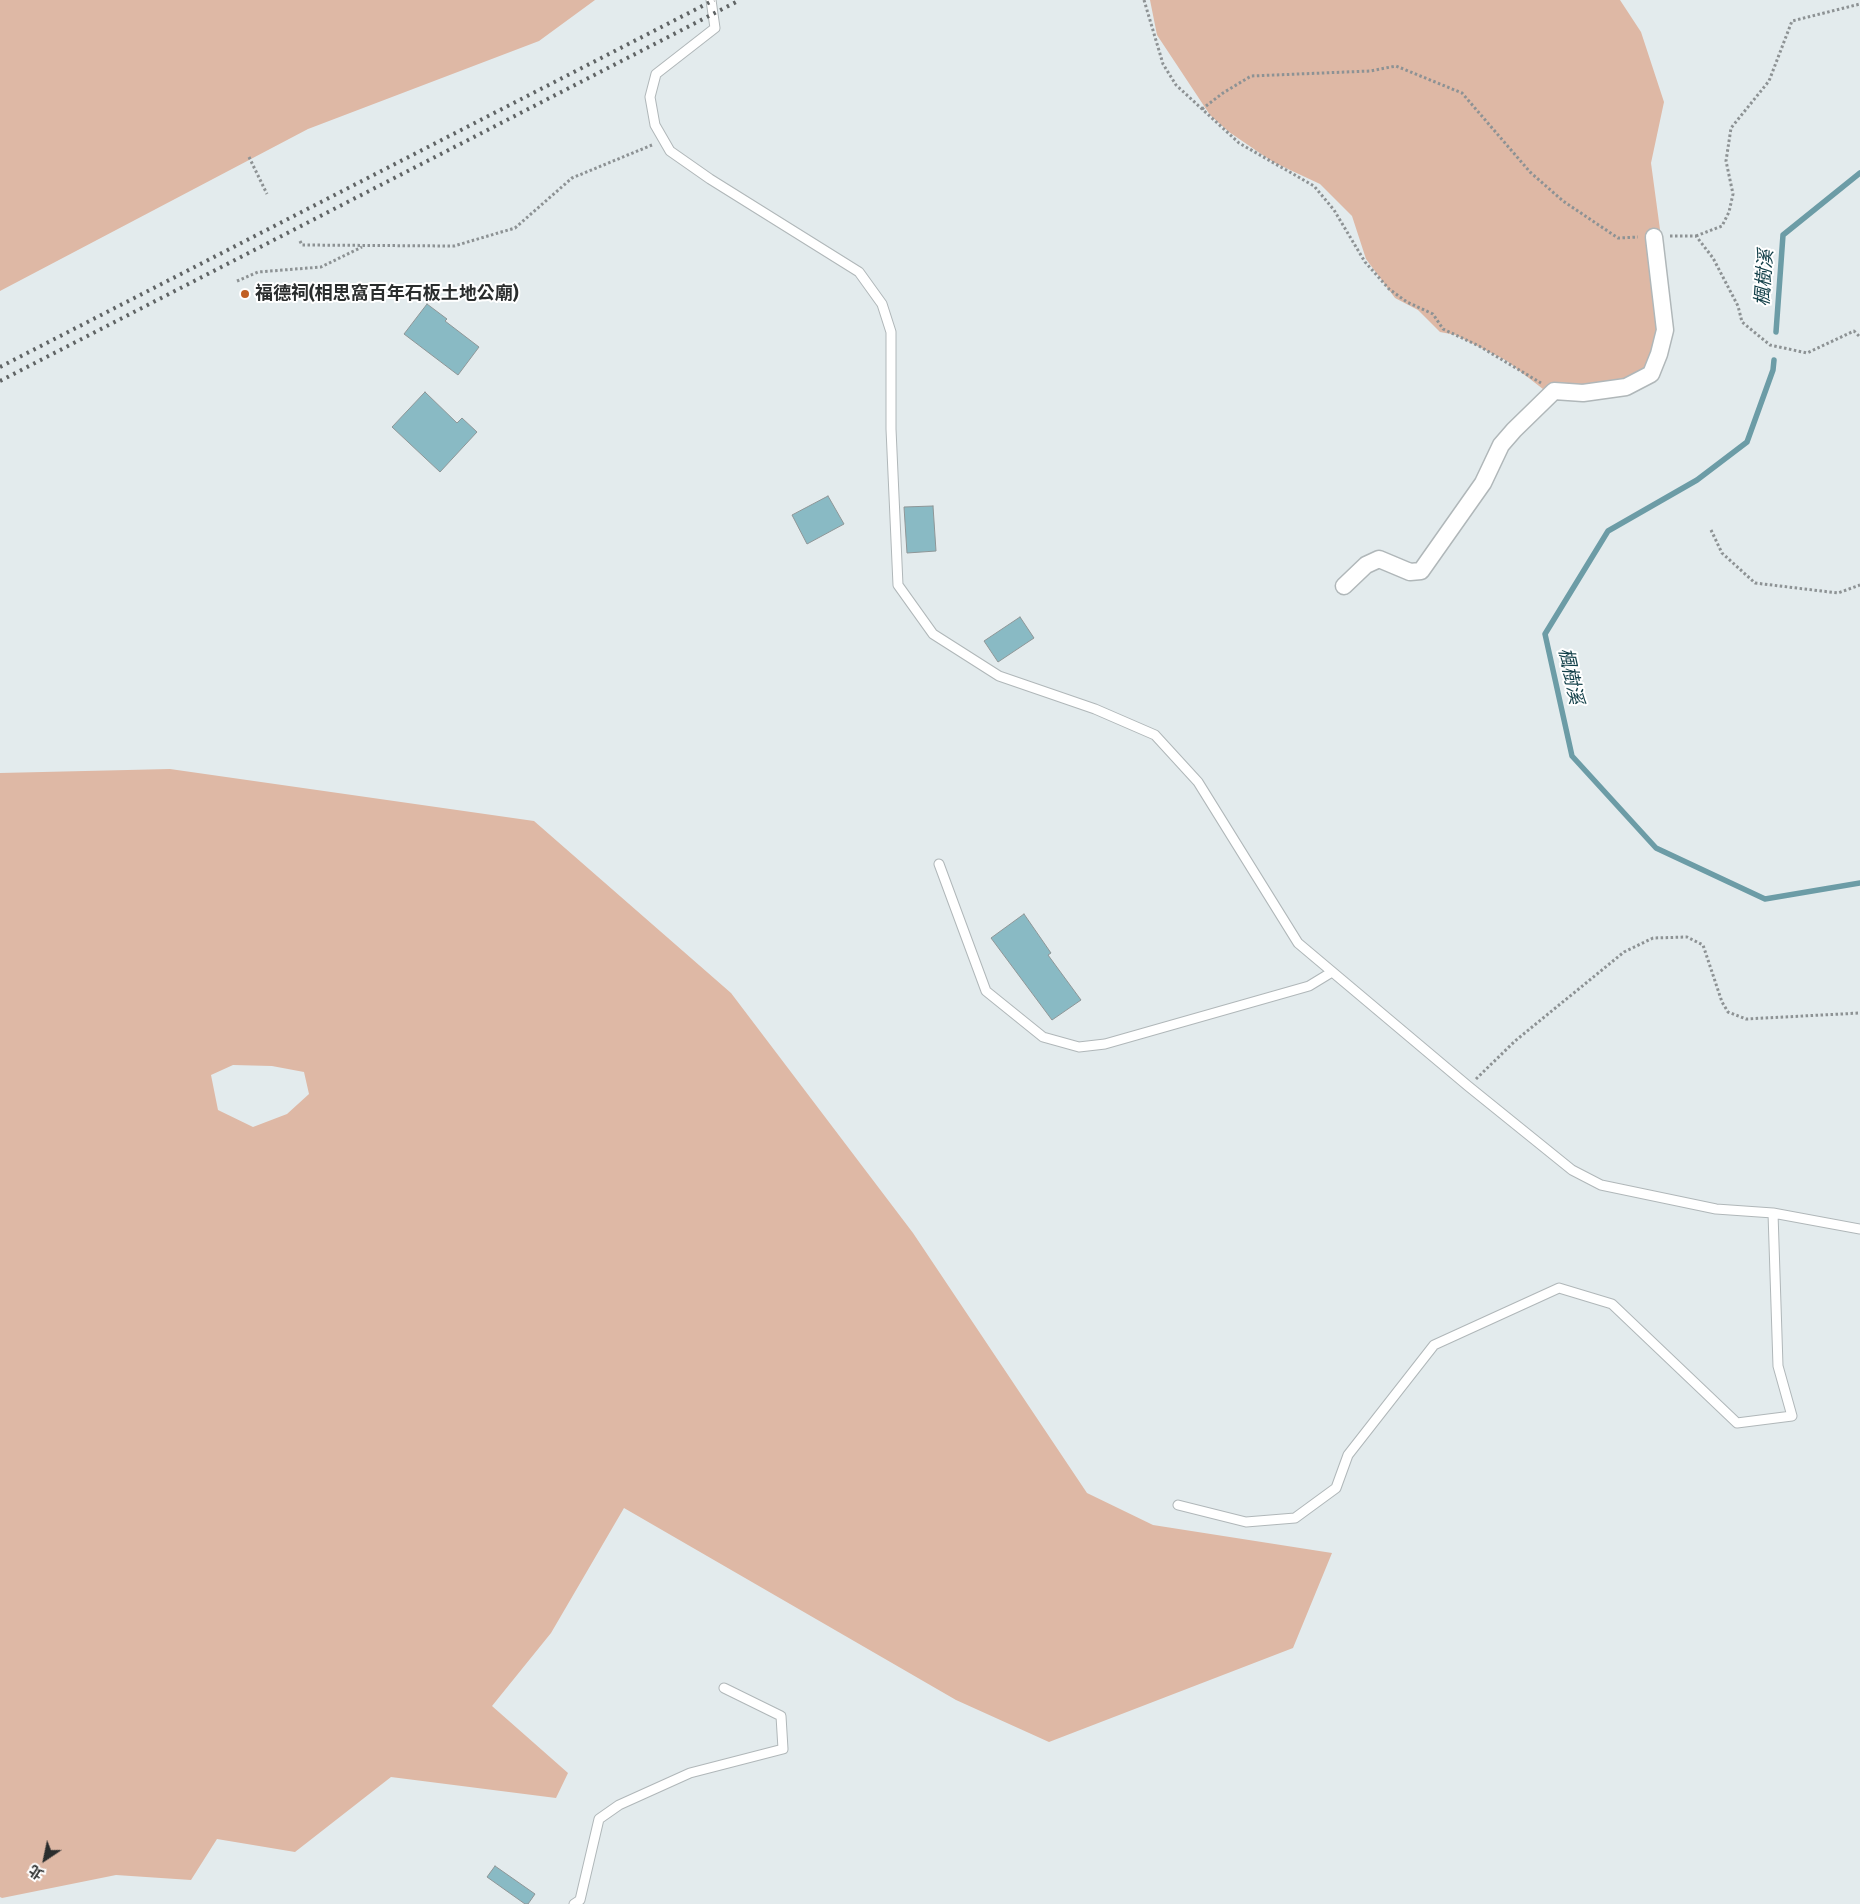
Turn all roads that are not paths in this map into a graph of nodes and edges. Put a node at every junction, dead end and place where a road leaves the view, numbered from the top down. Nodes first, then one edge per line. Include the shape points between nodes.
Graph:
1 (710, 0) edge
2 (1654, 237) road end
3 (1344, 586) dead end
4 (938, 864) dead end
5 (1332, 972) junction
6 (1774, 1213) junction
7 (1860, 1230) edge
8 (1178, 1505) dead end
9 (724, 1688) dead end
10 (574, 1904) edge

1 - 5 lane via 715,28 656,74 650,97 656,125 670,151 859,272 882,304 891,332 891,429 898,585 933,634 999,676 1095,709 1156,735 1198,782 1298,943
2 - 3 street via 1665,330 1651,374 1626,387 1583,393 1554,391 1501,446 1482,483 1420,571 1410,572 1379,559 1366,565
4 - 5 lane via 986,991 1043,1036 1079,1047 1106,1044 1309,986
5 - 6 lane via 1572,1170 1601,1185 1716,1209
6 - 7 lane
6 - 8 lane via 1778,1366 1792,1416 1737,1423 1612,1304 1559,1288 1434,1345 1348,1455 1336,1488 1295,1518 1246,1522
9 - 10 lane via 781,1716 783,1749 690,1773 619,1805 599,1819 580,1900

